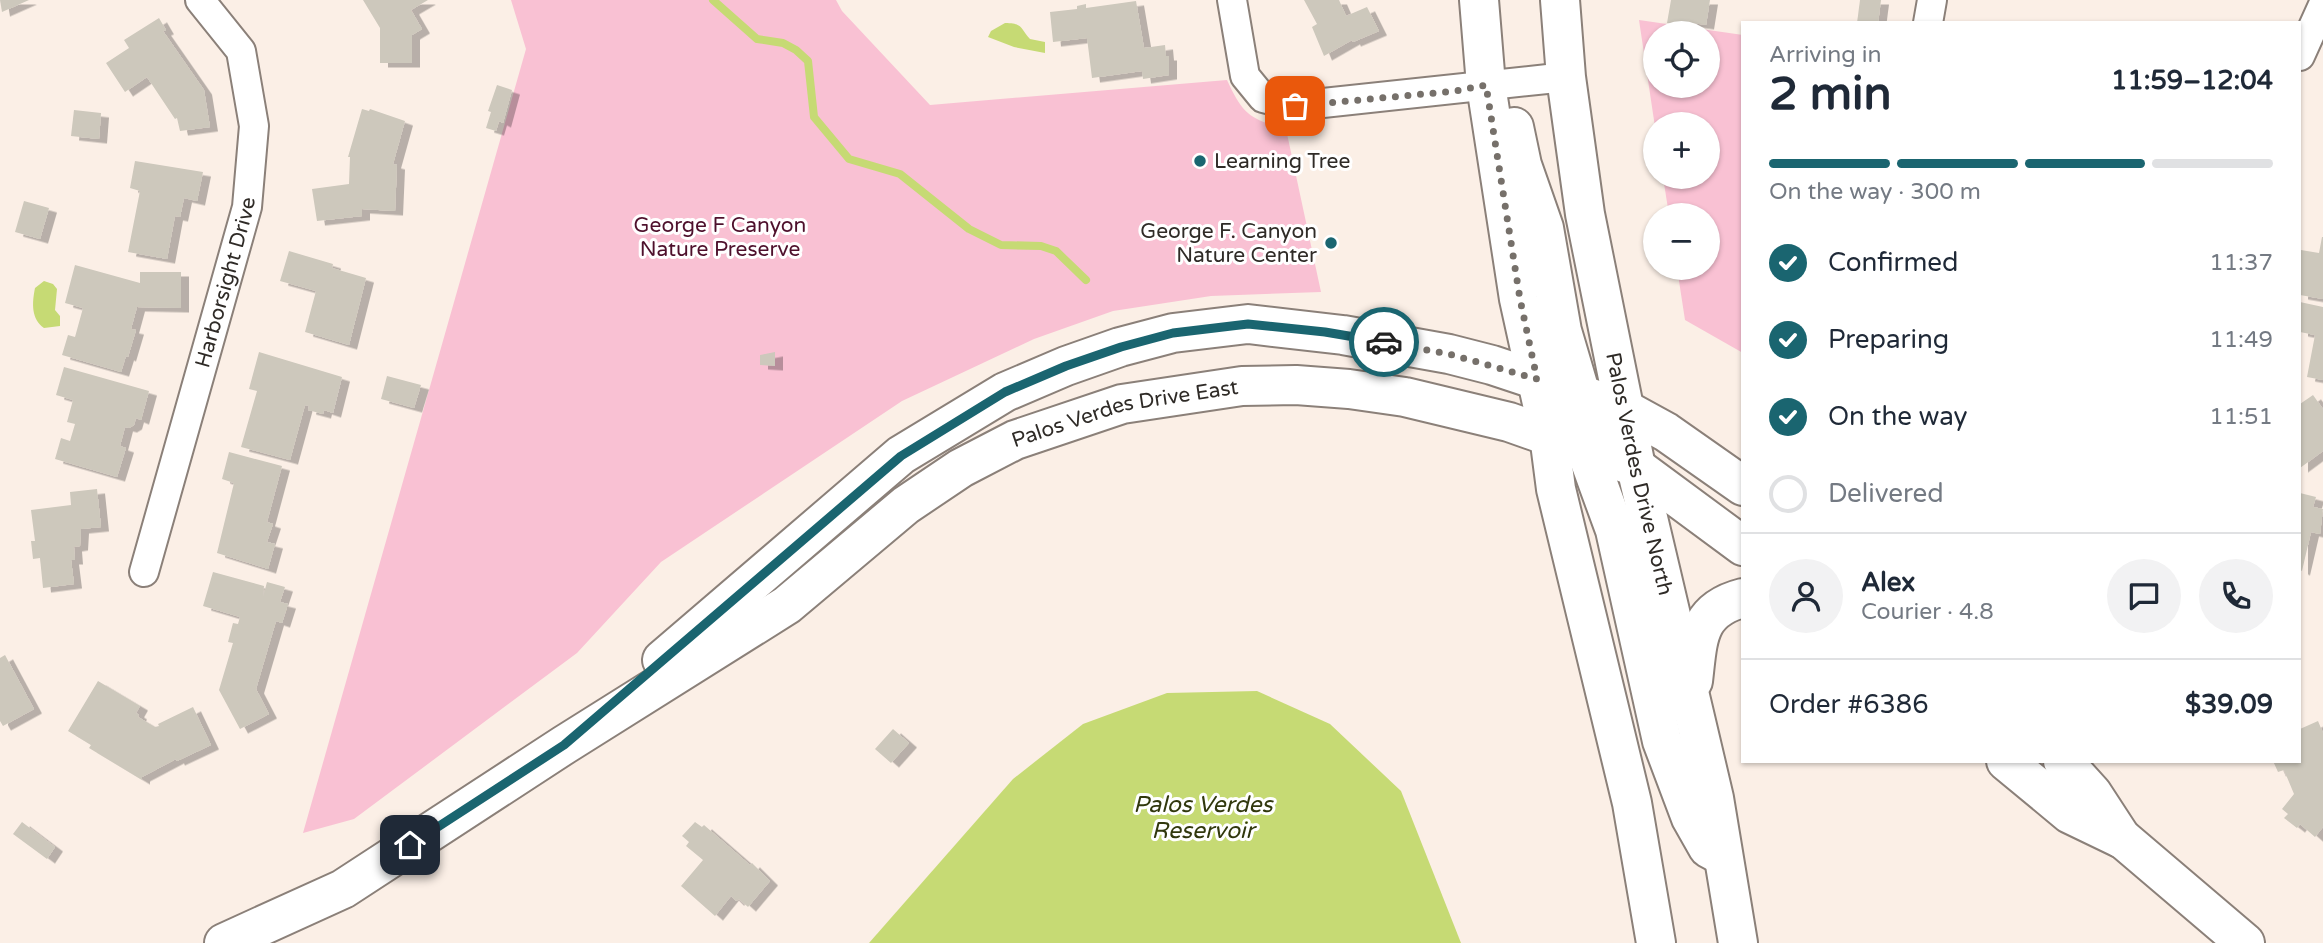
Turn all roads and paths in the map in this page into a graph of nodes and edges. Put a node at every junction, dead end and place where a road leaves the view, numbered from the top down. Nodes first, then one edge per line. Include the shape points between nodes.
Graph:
1 (201, 0) edge
2 (1232, 0) edge
3 (1479, 0) edge
4 (1560, 0) edge
5 (1932, 0) edge
6 (2323, 5) edge
7 (1928, 21) edge
8 (2301, 55) edge
9 (1566, 77) junction
10 (1486, 85) junction
11 (1537, 379) junction
12 (1580, 393) junction
13 (1624, 409) junction
14 (1549, 435) junction
15 (1585, 448) junction
16 (1636, 467) junction
17 (1741, 485) edge
18 (1741, 545) edge
19 (144, 572) dead end
20 (1741, 599) edge
21 (1691, 697) junction
22 (564, 745) junction
23 (2008, 763) edge
24 (2065, 763) edge
25 (2124, 840) junction
26 (1725, 858) junction
27 (224, 943) edge
28 (1656, 943) edge
29 (1738, 943) edge
30 (2245, 943) edge

1 - 19 street, Harborsight Drive via 241,51 254,126 247,207
2 - 10 street via 1245,76 1264,98 1295,106
3 - 10 main road
4 - 9 main road, Palos Verdes Drive North
5 - 7 street
6 - 8 street
9 - 10 street
9 - 13 main road, Palos Verdes Drive North via 1585,214
10 - 11 main road via 1517,286
10 - 12 main road via 1511,117 1544,228 1562,331
11 - 12 main road, Palos Verdes Drive East
11 - 14 main road
11 - 15 main road
11 - 22 main road, Palos Verdes Drive East via 1449,354 1248,324 1173,333 1066,366 1005,392 901,456
12 - 13 main road, Palos Verdes Drive East
12 - 16 main road via 1604,433
13 - 16 main road, Palos Verdes Drive North
13 - 17 main road, Palos Verdes Drive East
14 - 15 main road, Palos Verdes Drive East
14 - 22 main road, Palos Verdes Drive East via 1405,397 1296,385 1242,386 1177,395 1122,404 1073,419 1015,440 961,468 906,505 787,605
14 - 28 main road via 1556,489 1632,803
15 - 16 main road, Palos Verdes Drive East
15 - 26 main road via 1615,530 1662,741 1691,818 1709,848
16 - 18 main road, Palos Verdes Drive East
16 - 21 main road, Palos Verdes Drive North
20 - 21 main road via 1719,606 1708,616 1698,640
21 - 26 main road, Palos Verdes Drive North
22 - 27 main road, Palos Verdes Drive East via 343,888
23 - 25 main road via 2070,814
24 - 25 main road
25 - 30 main road
26 - 29 main road, Palos Verdes Drive North

